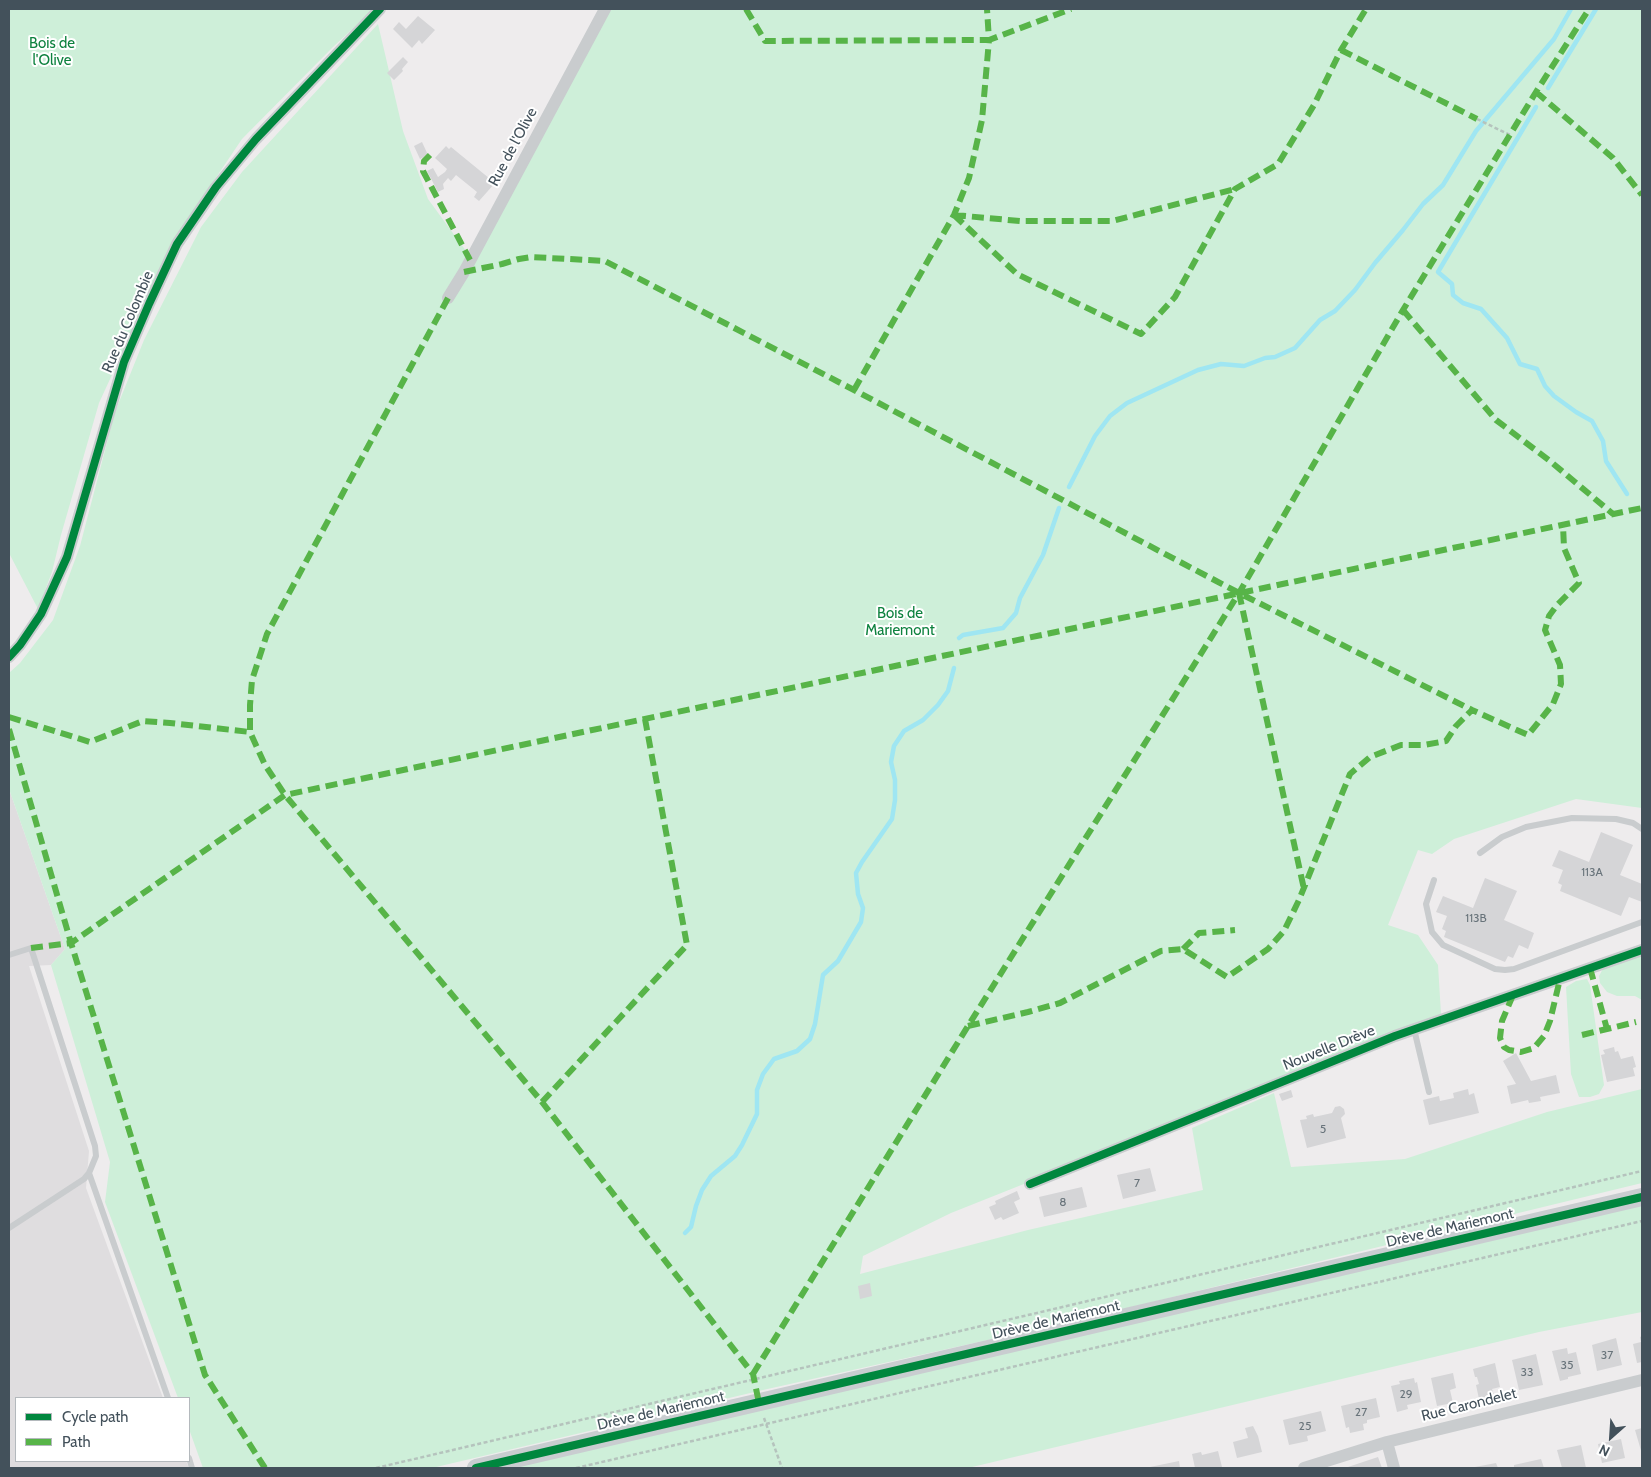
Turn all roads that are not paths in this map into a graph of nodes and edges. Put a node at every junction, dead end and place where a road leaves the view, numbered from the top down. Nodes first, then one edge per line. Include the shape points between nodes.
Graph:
1 (380, 9) edge
2 (605, 9) edge
3 (448, 298) dead end
4 (9, 657) edge
5 (1642, 829) edge
6 (1480, 853) dead end
7 (1434, 880) dead end
8 (1642, 922) edge
9 (1642, 950) edge
10 (9, 955) edge
11 (1414, 1030) junction
12 (1429, 1092) dead end
13 (89, 1172) junction
14 (1030, 1184) dead end
15 (1642, 1198) edge
16 (9, 1228) edge
17 (1642, 1380) edge
18 (168, 1397) edge
19 (1387, 1442) junction
20 (476, 1468) edge
21 (1304, 1468) edge
22 (1394, 1468) edge

1 - 4 street, Rue du Colombie via 256,139 216,187 177,244 124,362 67,557 41,614
2 - 3 street, Rue de l'Olive
5 - 6 lane via 1616,819 1572,818 1526,827 1502,836
7 - 8 lane via 1426,904 1432,932 1443,946 1495,968 1514,969
9 - 11 street, Nouvelle Drève
10 - 13 lane via 31,948 94,1146 96,1156
11 - 12 lane
11 - 14 street, Nouvelle Drève
13 - 16 lane via 76,1185
13 - 18 lane
15 - 20 street, Drève de Mariemont
17 - 19 street, Rue Carondelet
19 - 21 street, Rue Carondelet
19 - 22 street

